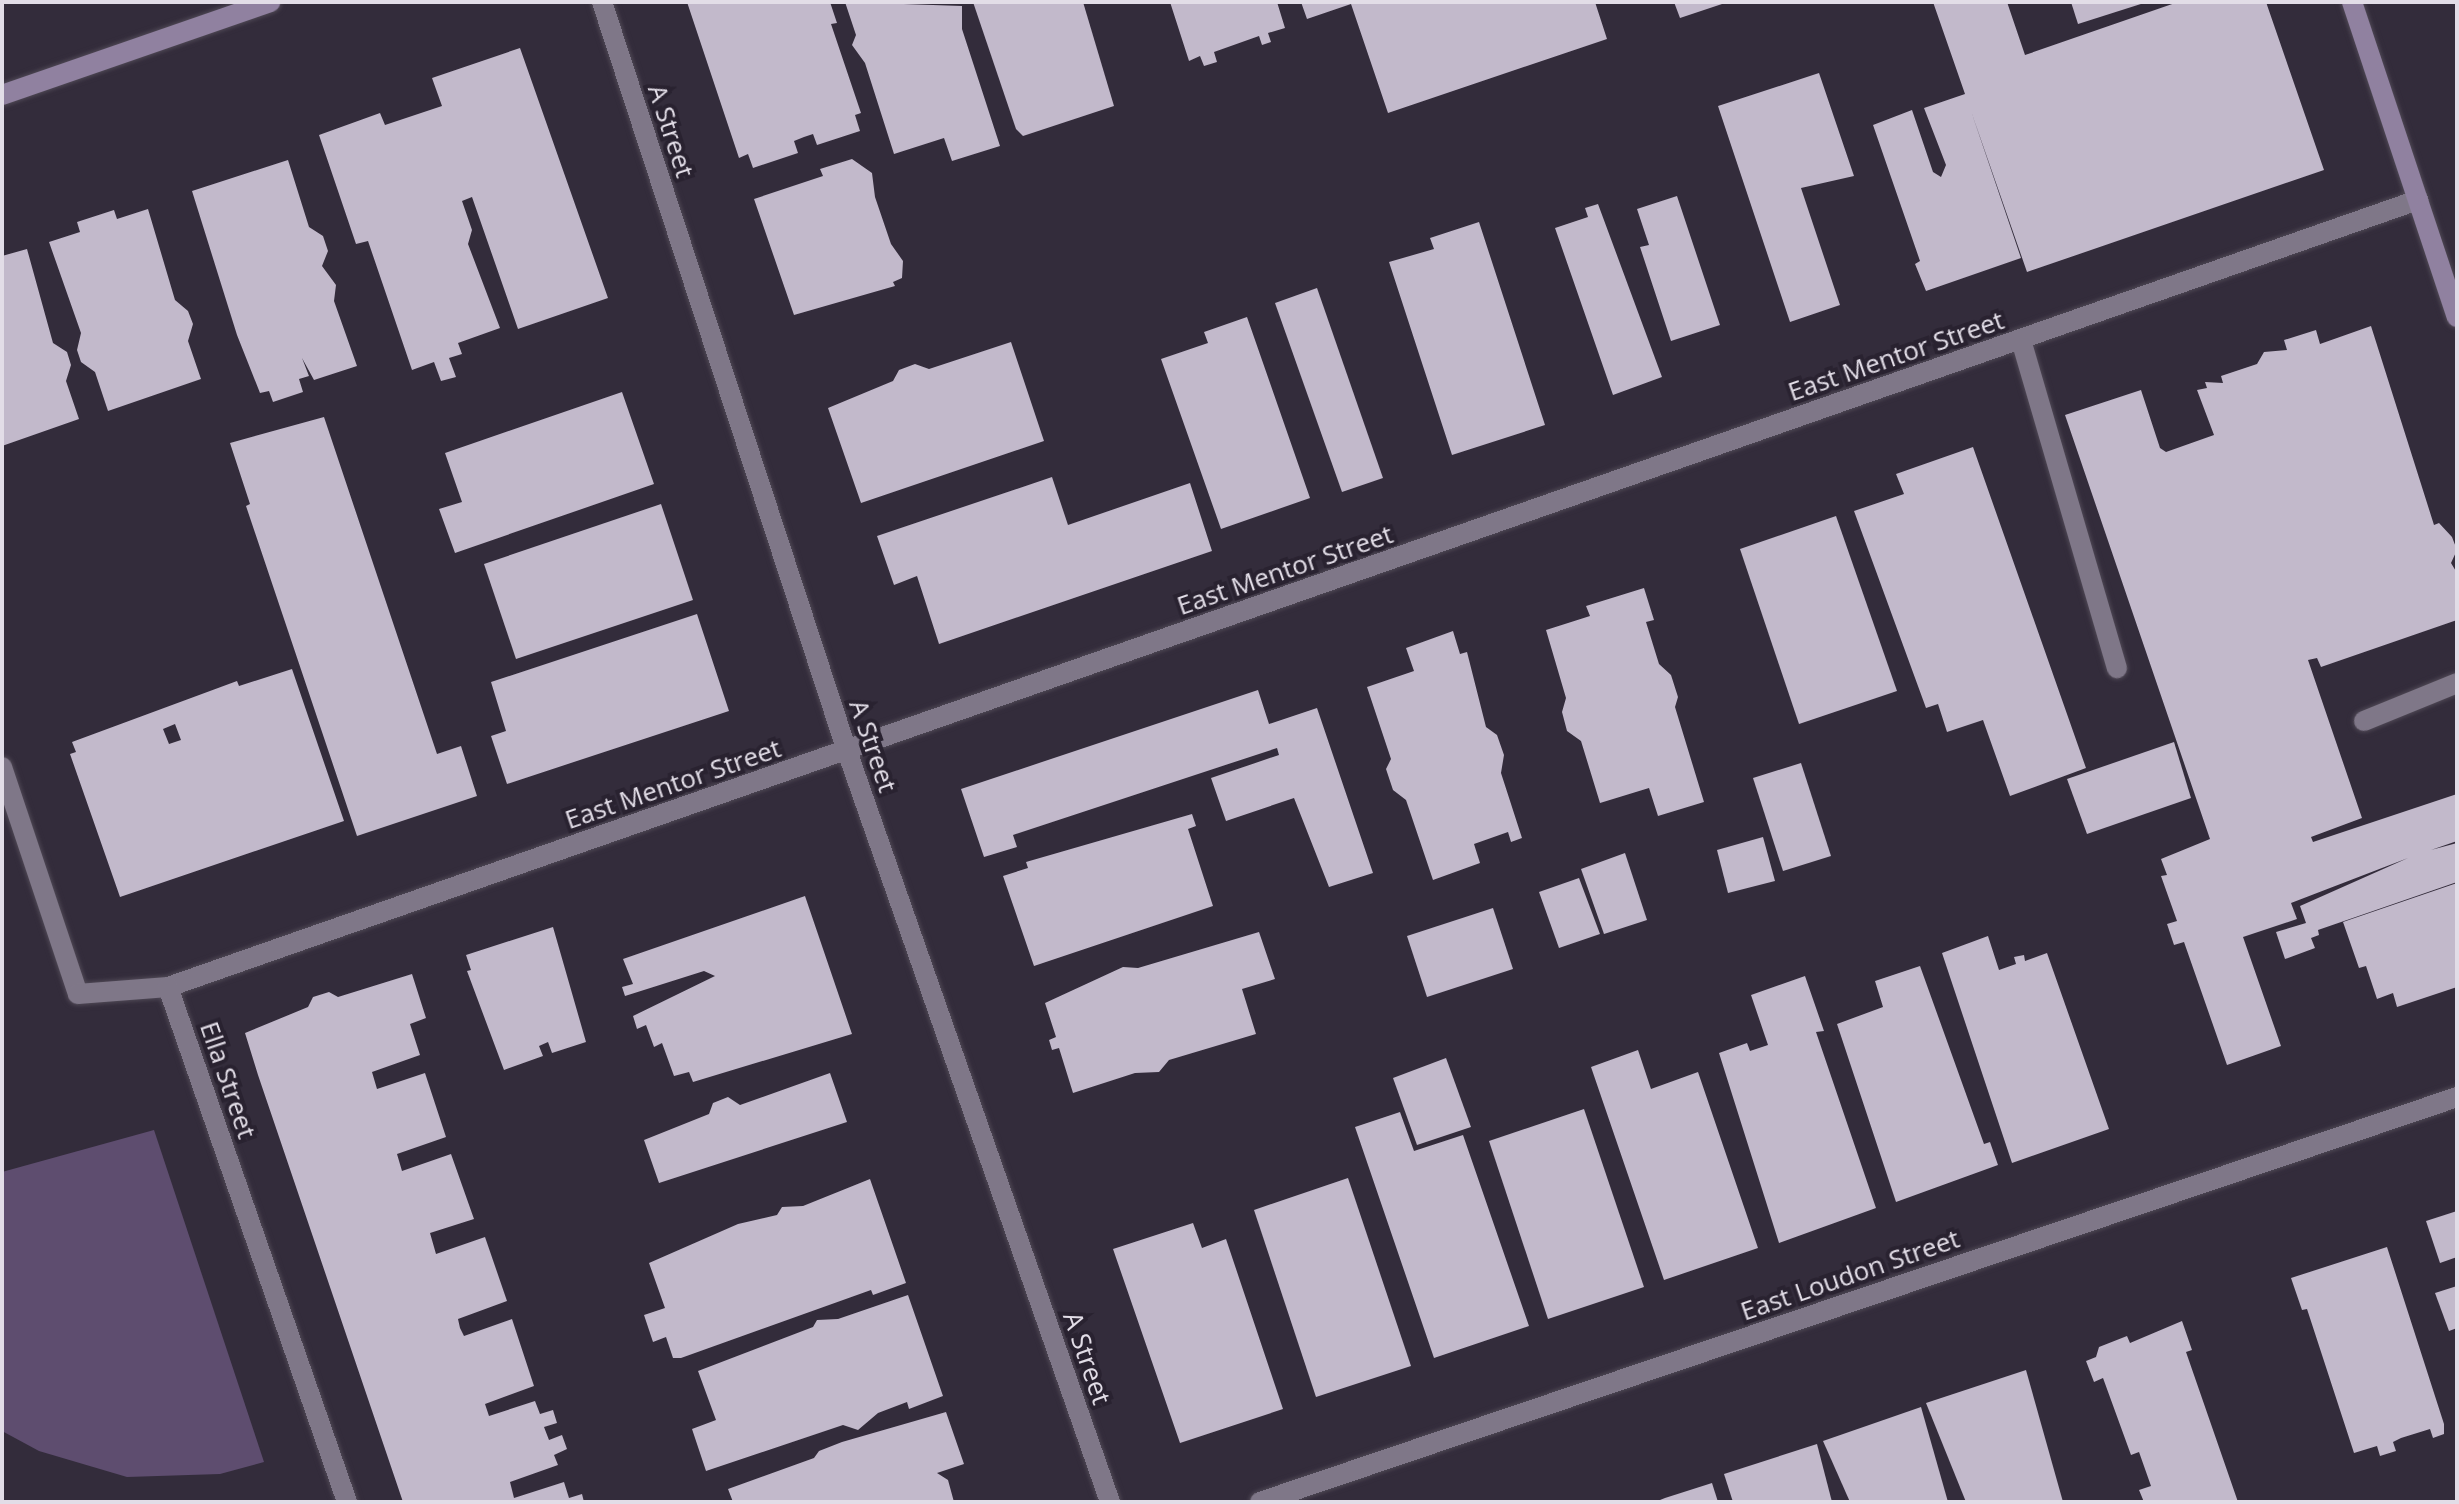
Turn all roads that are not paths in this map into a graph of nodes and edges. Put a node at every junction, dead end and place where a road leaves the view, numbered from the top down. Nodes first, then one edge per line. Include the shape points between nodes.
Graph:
1 (270, 2) edge
2 (602, 2) edge
3 (2352, 2) edge
4 (2, 95) edge
5 (2418, 200) junction
6 (2457, 317) edge
7 (2021, 340) junction
8 (2117, 668) dead end
9 (2457, 683) edge
10 (2364, 721) dead end
11 (847, 751) junction
12 (2, 767) edge
13 (168, 987) junction
14 (2457, 1097) edge
15 (347, 1502) edge
16 (1110, 1502) edge
17 (1260, 1502) edge

1 - 4 street
2 - 11 street, A Street
3 - 5 street
5 - 6 street
5 - 7 street, East Mentor Street
7 - 8 street
7 - 11 street, East Mentor Street
9 - 10 street
11 - 13 street, East Mentor Street
11 - 16 street, A Street
12 - 13 street via 78,994
13 - 15 street, Ella Street
14 - 17 street, East Loudon Street

